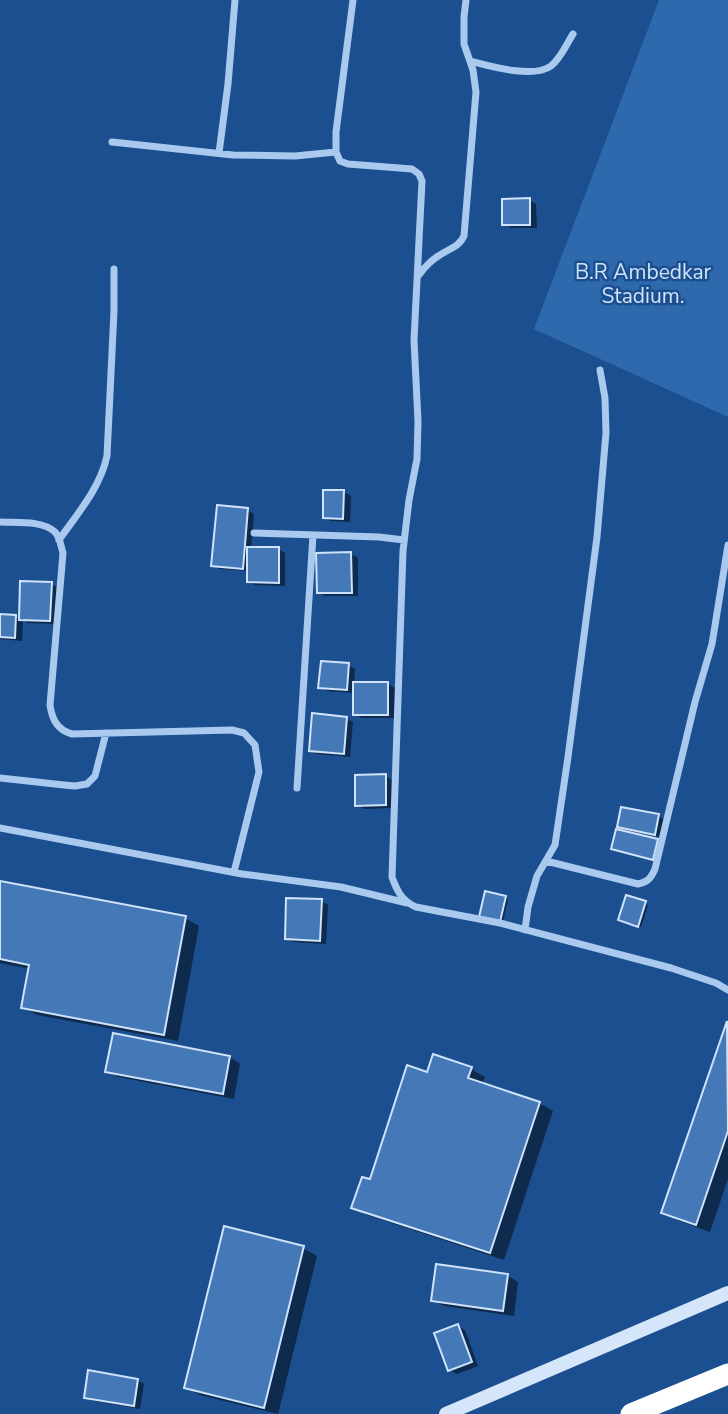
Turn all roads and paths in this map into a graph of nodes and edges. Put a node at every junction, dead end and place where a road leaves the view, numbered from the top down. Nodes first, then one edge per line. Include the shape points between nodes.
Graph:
1 (234, 0) edge
2 (353, 0) edge
3 (466, 0) edge
4 (573, 34) dead end
5 (470, 61) junction
6 (112, 142) dead end
7 (336, 152) junction
8 (219, 153) junction
9 (114, 269) dead end
10 (417, 277) junction
11 (600, 370) dead end
12 (0, 522) edge
13 (254, 533) dead end
14 (313, 535) junction
15 (59, 540) junction
16 (404, 540) junction
17 (728, 545) edge
18 (106, 733) junction
19 (0, 778) edge
20 (297, 788) dead end
21 (0, 828) edge
22 (546, 861) junction
23 (234, 872) junction
24 (408, 904) junction
25 (525, 930) junction
26 (728, 990) edge
27 (728, 1293) edge
28 (728, 1374) edge
29 (446, 1414) edge
30 (631, 1414) edge

1 - 8 street
2 - 7 street
3 - 5 street via 464,44
4 - 5 street via 554,63 537,71
5 - 10 street via 476,92 464,236
6 - 8 street
7 - 8 street via 295,156
7 - 10 street via 340,161 348,164 412,169 419,174
9 - 15 street via 107,456 96,487
10 - 16 street via 417,459
11 - 22 street via 606,433 597,537 559,823
12 - 15 street via 40,525
13 - 14 street
14 - 16 street
14 - 20 street
15 - 18 street via 63,553 52,719 72,734
16 - 24 street via 392,877
17 - 22 street via 712,644 650,879 638,884
18 - 19 street via 95,776 88,784
18 - 23 street via 244,733 255,745 259,772
21 - 23 street
22 - 25 street via 532,890
23 - 24 street via 341,887
24 - 25 street
25 - 26 street via 671,968
27 - 29 street
28 - 30 highway

